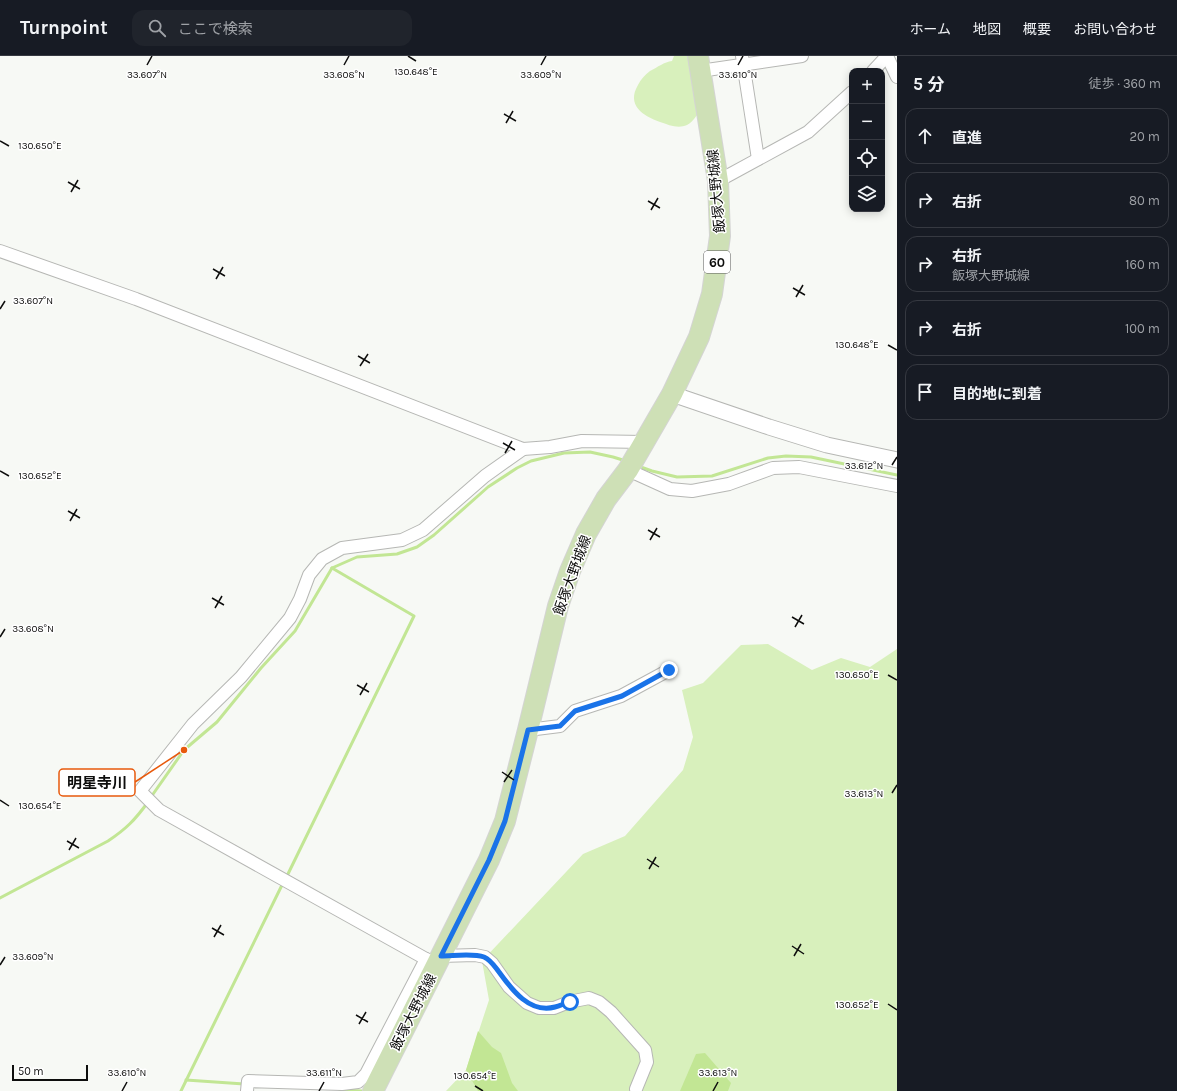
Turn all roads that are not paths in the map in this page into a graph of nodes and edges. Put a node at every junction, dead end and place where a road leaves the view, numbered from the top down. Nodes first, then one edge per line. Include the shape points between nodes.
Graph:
1 (802, 56) edge
2 (887, 56) edge
3 (743, 60) edge
4 (699, 64) edge
5 (876, 68) edge
6 (897, 77) edge
7 (849, 95) edge
8 (758, 159) junction
9 (718, 181) junction
10 (0, 251) edge
11 (672, 394) junction
12 (523, 449) junction
13 (637, 455) junction
14 (897, 460) edge
15 (897, 486) edge
16 (669, 670) dead end
17 (528, 730) junction
18 (435, 960) junction
19 (636, 1089) dead end
20 (247, 1091) edge
21 (373, 1091) edge

1 - 3 street
2 - 5 street
2 - 6 street
3 - 4 street
3 - 8 street
4 - 9 main road, 飯塚大野城線 / 60
7 - 8 street via 808,132
8 - 9 street
9 - 11 main road, 飯塚大野城線 / 60 via 720,236 712,294 699,337
10 - 12 street via 136,299
11 - 13 main road, 飯塚大野城線 / 60
11 - 14 street via 827,445
12 - 13 street via 582,441
12 - 18 street via 485,476 423,530 402,540 342,548 322,558 309,575 290,618 241,677 193,724 140,791 159,810
13 - 15 street via 670,489 692,492 729,484 773,468 798,467
13 - 17 main road, 飯塚大野城線 / 60 via 606,499 586,534 570,571 558,606
16 - 17 street via 622,696 575,711 560,726
17 - 18 main road, 飯塚大野城線 / 60 via 505,821 489,860
18 - 19 street via 475,955 485,957 510,987 527,1003 539,1008 554,1008 589,998 599,1002 645,1050 647,1062
18 - 20 street via 366,1074 358,1082 342,1084 248,1081
18 - 21 main road, 飯塚大野城線 / 60

